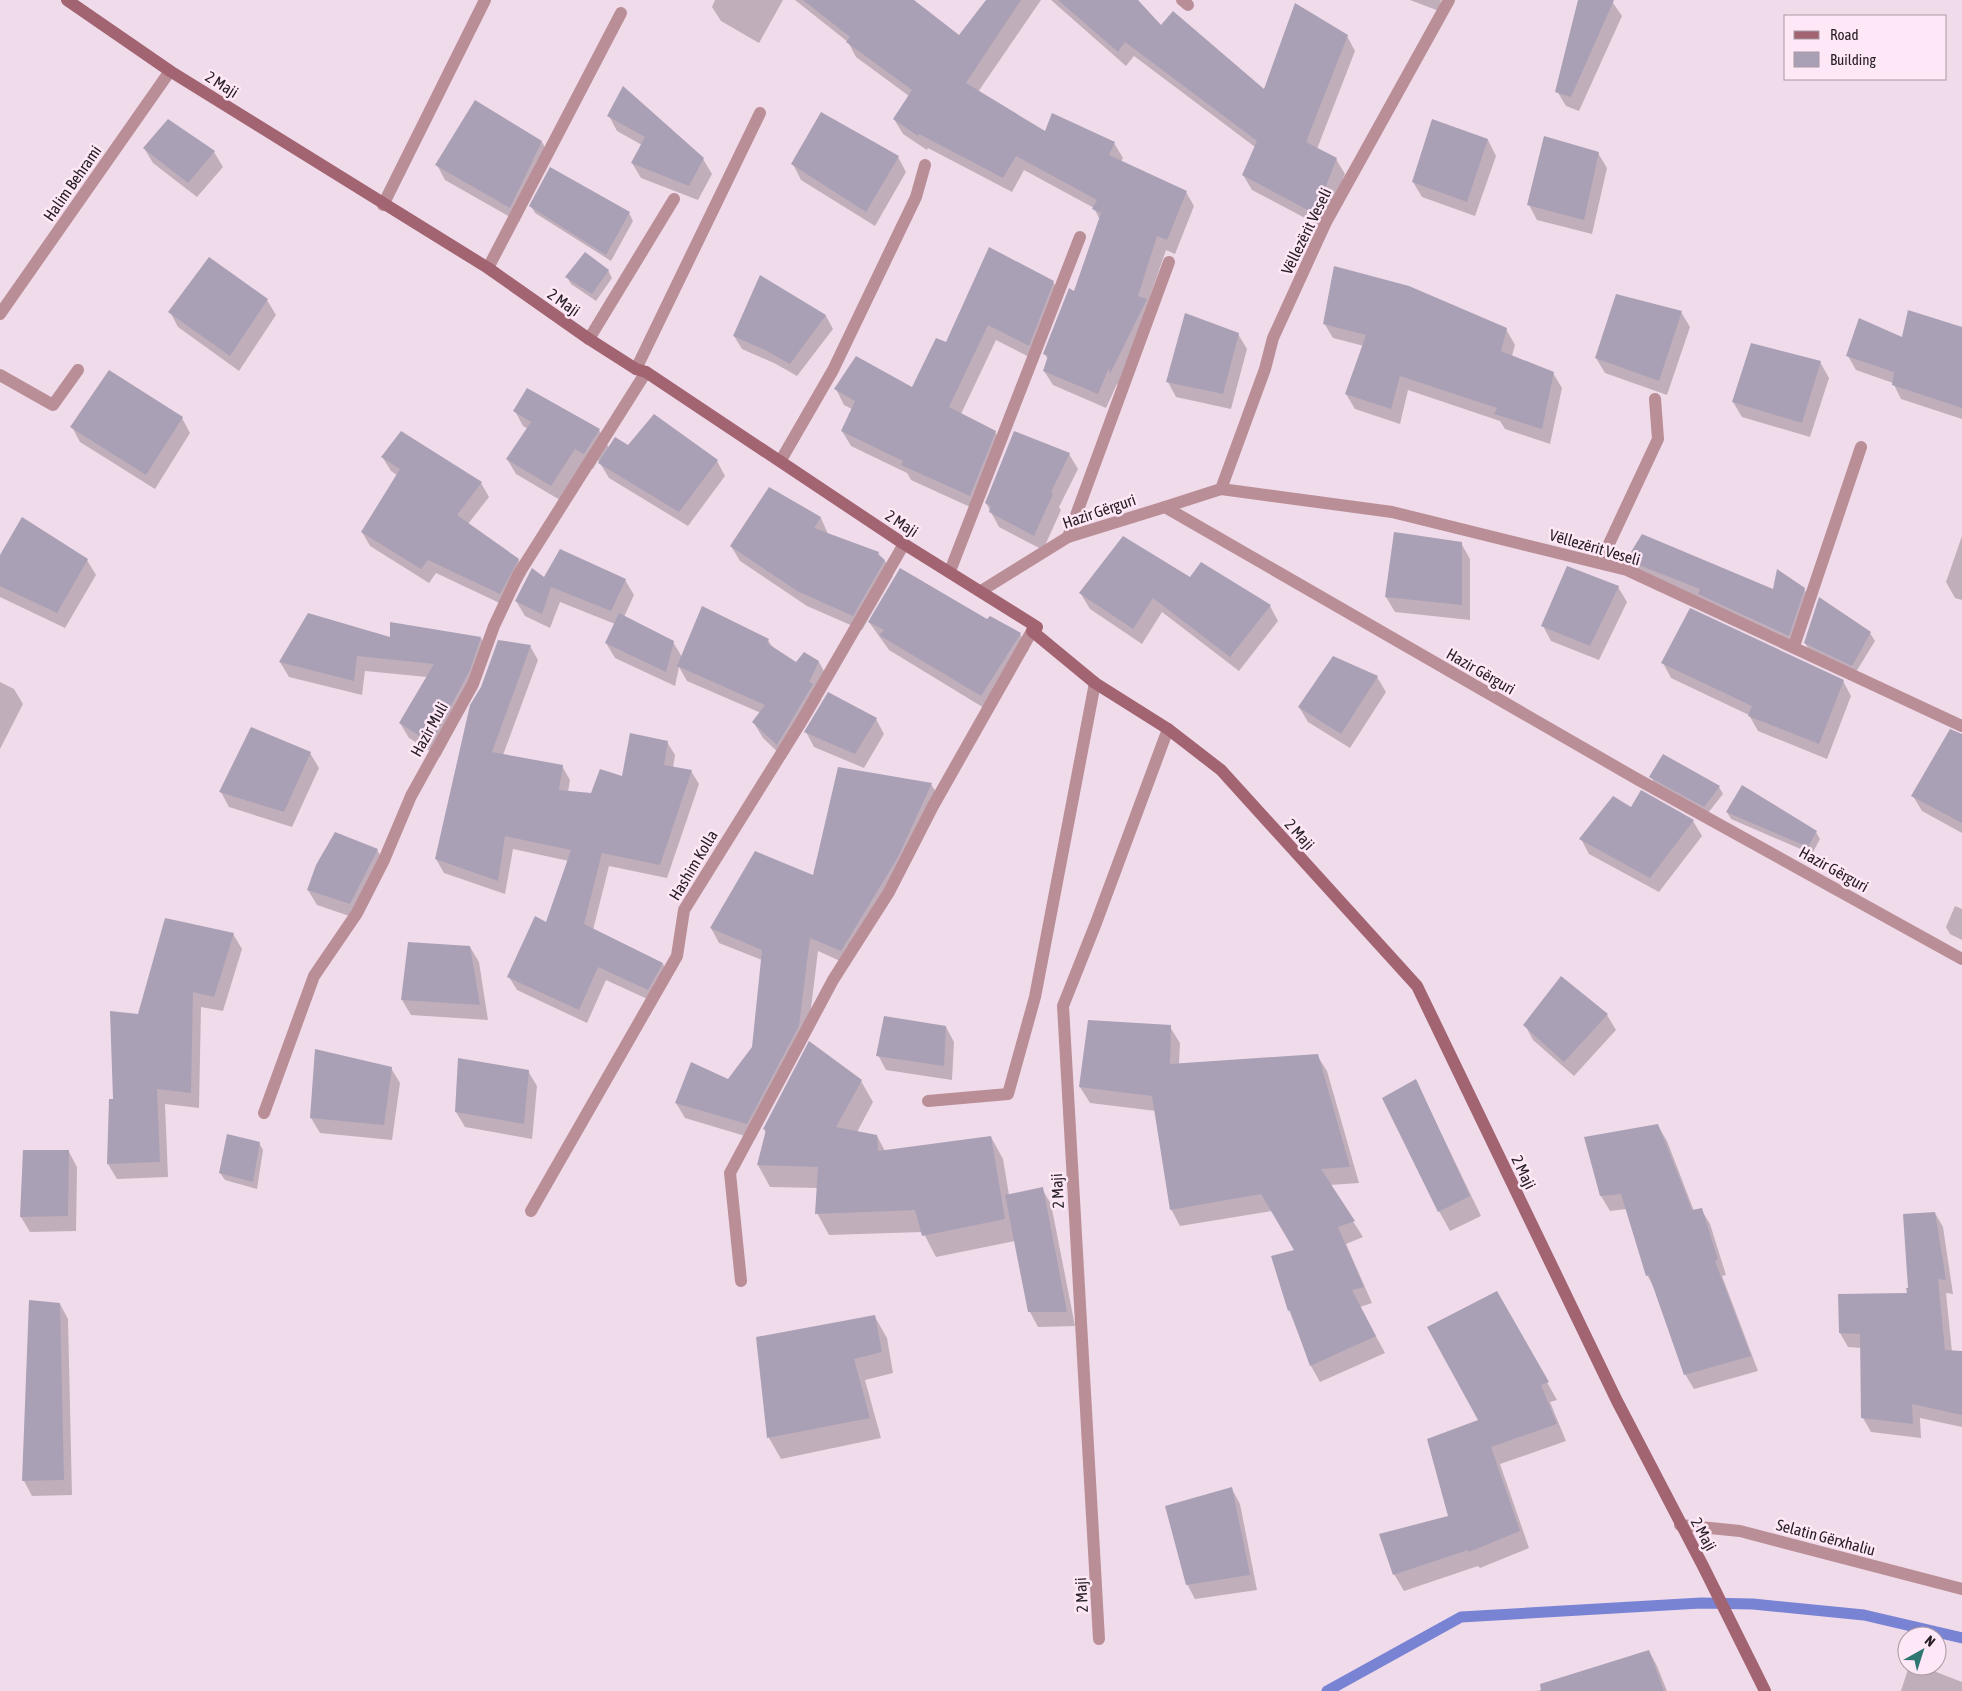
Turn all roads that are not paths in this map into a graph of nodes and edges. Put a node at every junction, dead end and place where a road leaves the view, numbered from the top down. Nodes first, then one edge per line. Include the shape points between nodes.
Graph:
1 (67, 0) edge
2 (485, 0) edge
3 (1449, 0) edge
4 (621, 13) dead end
5 (170, 71) junction
6 (760, 113) dead end
7 (925, 165) dead end
8 (674, 200) dead end
9 (384, 204) junction
10 (1080, 237) dead end
11 (1170, 262) dead end
12 (488, 268) junction
13 (0, 314) edge
14 (589, 339) junction
15 (78, 370) dead end
16 (641, 370) junction
17 (0, 376) edge
18 (1655, 399) dead end
19 (1861, 447) dead end
20 (781, 460) junction
21 (1221, 489) junction
22 (1165, 507) junction
23 (1068, 537) junction
24 (904, 544) junction
25 (1600, 563) junction
26 (950, 571) junction
27 (981, 591) junction
28 (1032, 631) junction
29 (1794, 646) junction
30 (1095, 682) junction
31 (1962, 726) edge
32 (1168, 729) junction
33 (1962, 959) edge
34 (928, 1101) dead end
35 (264, 1113) dead end
36 (532, 1211) dead end
37 (740, 1282) dead end
38 (1680, 1525) junction
39 (1962, 1589) edge
40 (1099, 1639) dead end
41 (1765, 1691) edge

1 - 5 street, 2 Maji
2 - 9 street
3 - 21 street, Vëllezërit Veseli via 1326,222 1273,338 1265,369
4 - 12 street
5 - 9 street, 2 Maji
5 - 13 street, Halim Behrami
6 - 16 street, Hazir Muli
7 - 20 street via 916,197 838,361
8 - 14 street
9 - 12 street, 2 Maji
10 - 26 street
11 - 23 street
12 - 14 street, 2 Maji
14 - 16 street, 2 Maji
15 - 17 street via 53,405
16 - 20 street, 2 Maji
16 - 35 street, Hazir Muli via 518,574 494,626 473,684 411,796 384,860 356,914 314,976
18 - 25 street via 1658,439
19 - 29 street
20 - 24 street, 2 Maji
21 - 22 street, Vëllezërit Veseli
21 - 25 street, Vëllezërit Veseli via 1392,512
22 - 23 street, Hazir Gërguri
22 - 33 street, Hazir Gërguri via 1637,779
23 - 27 street, Hazir Gërguri
24 - 26 street, 2 Maji
24 - 36 street, Hashim Kolla via 801,722 684,910 676,956
25 - 29 street, Vëllezërit Veseli via 1627,570
26 - 27 street, 2 Maji
27 - 28 street, 2 Maji via 1037,627
28 - 30 street, 2 Maji
28 - 37 street via 933,806 889,892 833,980 730,1173
29 - 31 street, Vëllezërit Veseli
30 - 32 street, 2 Maji
30 - 34 street via 1035,997 1008,1094
32 - 38 street, 2 Maji via 1221,770 1416,986
32 - 40 street, 2 Maji via 1063,1006
38 - 39 street, Selatin Gërxhaliu via 1740,1531
38 - 41 street, 2 Maji

